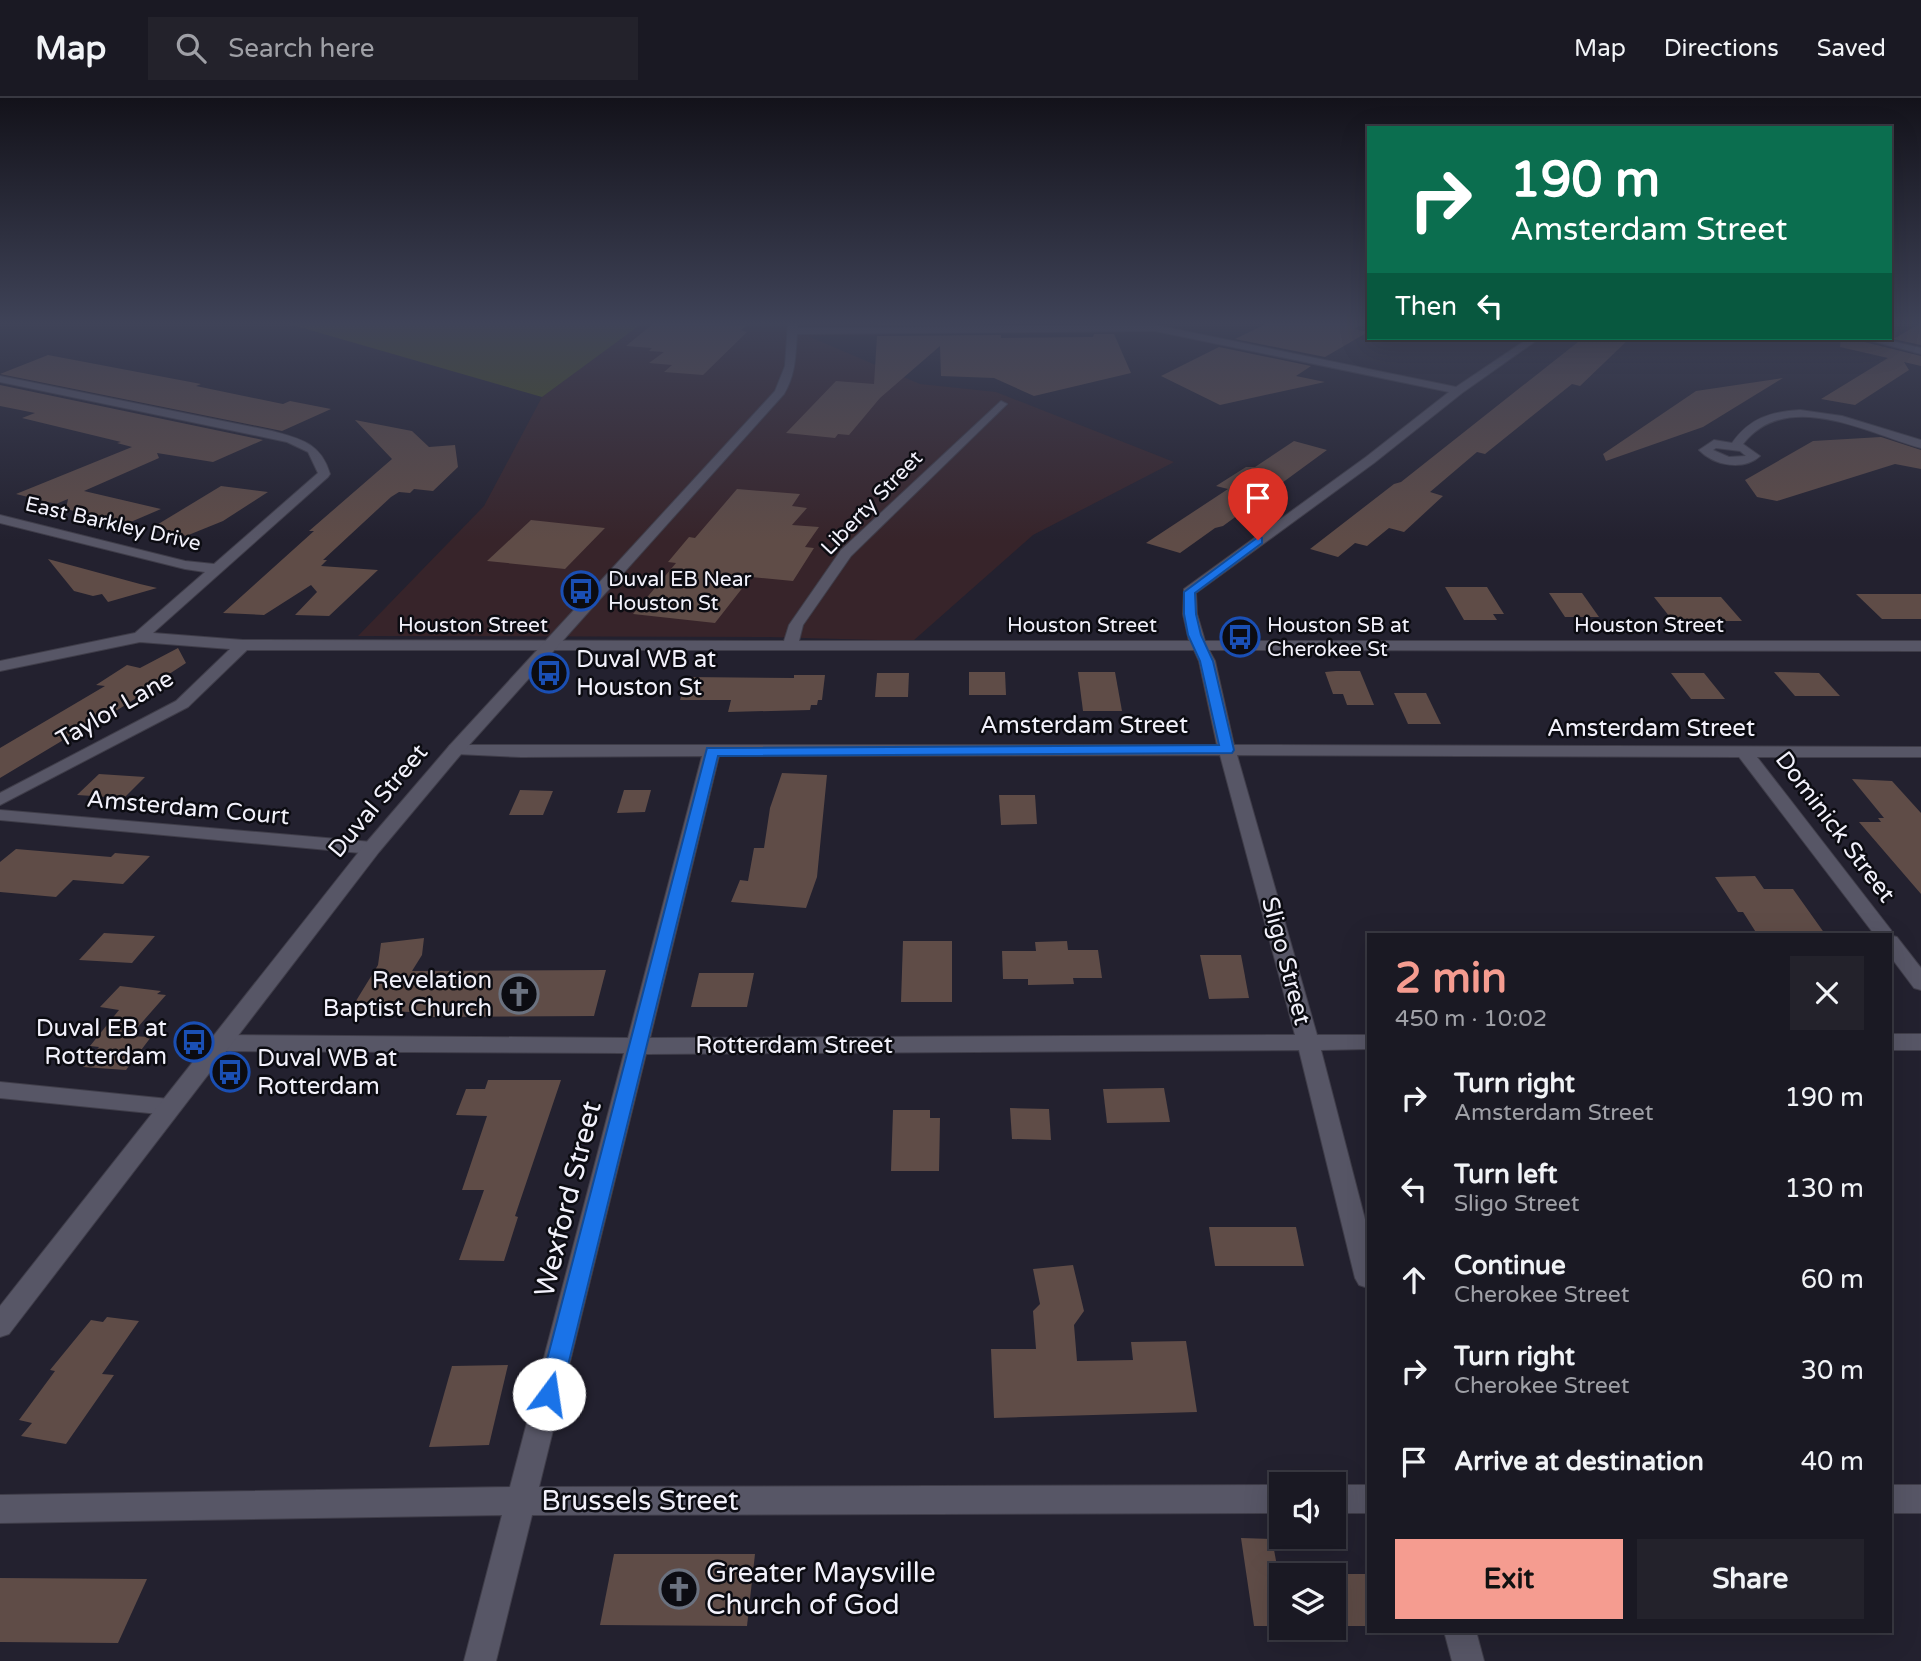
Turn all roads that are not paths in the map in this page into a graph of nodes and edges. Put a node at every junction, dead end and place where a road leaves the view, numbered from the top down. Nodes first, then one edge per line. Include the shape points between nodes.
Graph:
1 (77, 395) edge
2 (777, 395) edge
3 (1453, 395) edge
4 (1001, 404) dead end
5 (1921, 444) edge
6 (1736, 446) dead end
7 (0, 519) edge
8 (218, 569) junction
9 (140, 637) junction
10 (243, 645) junction
11 (790, 645) junction
12 (550, 646) junction
13 (1198, 646) junction
14 (1921, 646) edge
15 (0, 666) edge
16 (456, 749) junction
17 (1227, 750) junction
18 (712, 751) junction
19 (1744, 752) junction
20 (1921, 752) edge
21 (0, 800) edge
22 (0, 815) edge
23 (372, 848) junction
24 (1883, 933) edge
25 (1892, 945) edge
26 (1921, 983) edge
27 (219, 1042) junction
28 (1308, 1042) junction
29 (1367, 1042) edge
30 (1892, 1042) edge
31 (1921, 1042) edge
32 (638, 1046) junction
33 (0, 1090) edge
34 (169, 1107) junction
35 (1367, 1274) edge
36 (0, 1326) edge
37 (1269, 1499) edge
38 (1346, 1499) edge
39 (1367, 1499) edge
40 (1892, 1499) edge
41 (1921, 1499) edge
42 (522, 1502) junction
43 (0, 1508) edge
44 (1461, 1633) edge
45 (480, 1661) edge
46 (1468, 1661) edge

1 - 8 street via 311,446 324,474
2 - 12 street, Duval Street
3 - 13 street, Sligo Street via 1189,592
4 - 11 street, Liberty Street via 846,553 796,625
5 - 6 street via 1844,421 1794,414 1762,421
7 - 8 street, East Barkley Drive
8 - 9 street
9 - 10 street, Houston Street
9 - 15 street
10 - 12 street, Houston Street
10 - 21 street, Taylor Lane via 182,704
11 - 12 street, Houston Street
11 - 13 street, Houston Street
12 - 16 street, Duval Street
13 - 14 street, Houston Street
13 - 17 street, Sligo Street via 1207,661
16 - 18 street, Amsterdam Street
16 - 23 street, Duval Street
17 - 18 street, Amsterdam Street
17 - 19 street, Amsterdam Street
17 - 28 street, Sligo Street
18 - 32 street, Wexford Street
19 - 20 street, Amsterdam Street
19 - 24 street, Dominick Street
22 - 23 street, Amsterdam Court
23 - 27 street, Duval Street
25 - 26 street, Dominick Street
27 - 32 street, Rotterdam Street
27 - 34 street, Duval Street
28 - 29 street, Rotterdam Street
28 - 32 street, Rotterdam Street
28 - 35 street, Sligo Street
30 - 31 street
32 - 42 street, Wexford Street
33 - 34 street
34 - 36 street, Duval Street
37 - 42 street, Brussels Street
38 - 39 street
40 - 41 street
42 - 43 street, Brussels Street
42 - 45 street, Wexford Street
44 - 46 street

